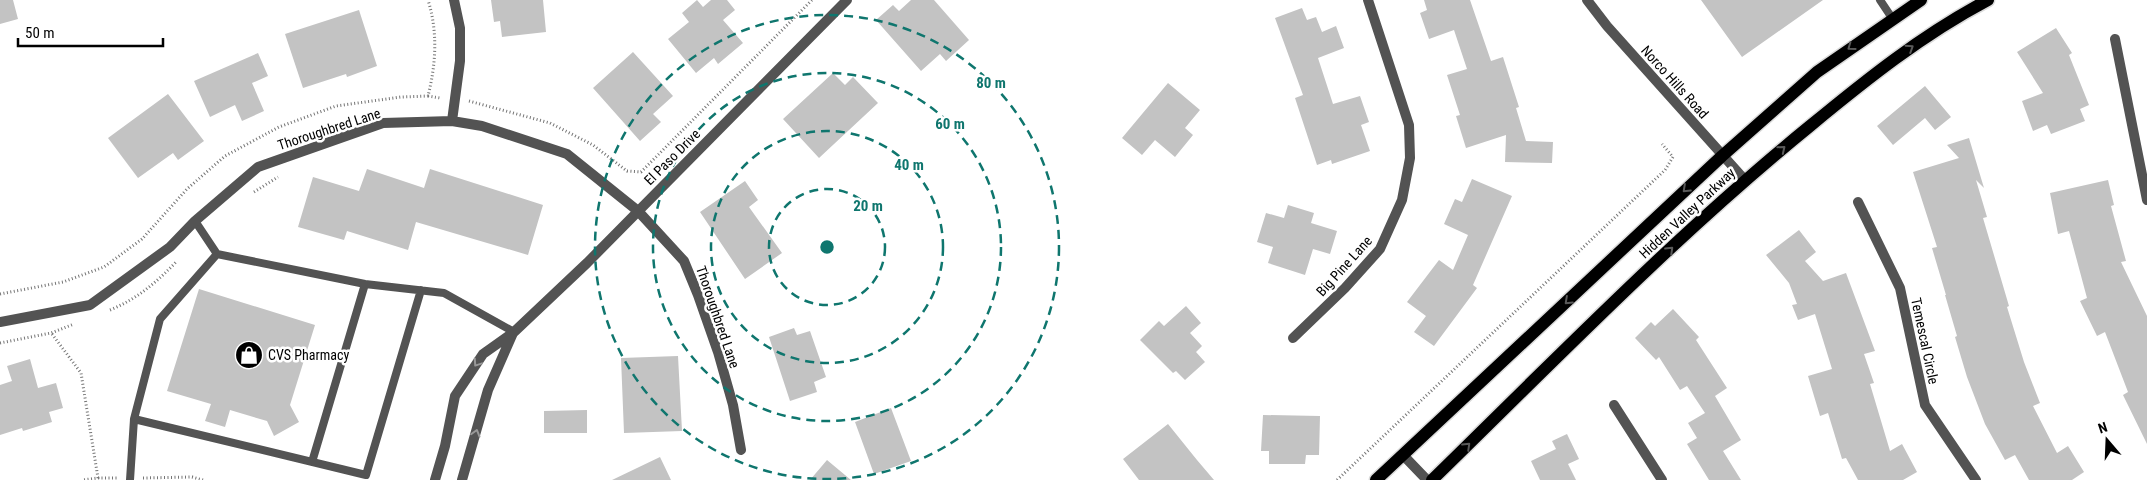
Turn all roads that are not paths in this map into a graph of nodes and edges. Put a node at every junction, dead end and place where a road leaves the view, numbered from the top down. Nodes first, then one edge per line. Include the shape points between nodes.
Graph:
1 (454, 0) edge
2 (847, 0) edge
3 (1368, 0) edge
4 (1587, 0) edge
5 (1880, 0) edge
6 (1921, 0) edge
7 (1988, 0) edge
8 (1892, 18) junction
9 (2115, 40) dead end
10 (452, 121) junction
11 (1722, 156) junction
12 (1744, 179) junction
13 (2147, 200) edge
14 (1858, 202) dead end
15 (638, 211) junction
16 (195, 221) junction
17 (217, 254) junction
18 (365, 284) junction
19 (421, 290) junction
20 (0, 322) edge
21 (514, 332) junction
22 (1293, 338) dead end
23 (1614, 406) dead end
24 (134, 419) junction
25 (741, 450) dead end
26 (1403, 455) junction
27 (312, 462) junction
28 (130, 479) edge
29 (435, 480) edge
30 (462, 480) edge
31 (1376, 480) edge
32 (1427, 480) edge
33 (1432, 480) edge
34 (1662, 480) edge
35 (1976, 480) edge

1 - 10 street via 460,28 460,61
2 - 15 street, El Paso Drive
3 - 22 street, Big Pine Lane via 1409,125 1410,158 1402,200 1380,249
4 - 11 street, Norco Hills Road
5 - 8 lane
6 - 8 main road, Hidden Valley Parkway
12 -> 7 main road, Hidden Valley Parkway via 1886,64
8 -> 11 main road, Hidden Valley Parkway via 1817,72
9 - 13 street
10 - 15 street, Thoroughbred Lane via 482,126 567,154
10 - 16 street, Thoroughbred Lane via 383,123 258,168
11 - 12 street, Norco Hills Road
11 -> 26 main road, Hidden Valley Parkway
33 -> 12 main road, Hidden Valley Parkway
14 - 35 street, Temescal Circle via 1900,288 1925,405
15 - 21 street, El Paso Drive
15 - 25 street, Thoroughbred Lane via 684,261 718,352
16 - 17 lane
16 - 20 street, Thoroughbred Lane via 170,247 90,305
17 - 18 lane
17 - 24 lane via 160,319
18 - 19 lane
18 - 27 lane
19 - 21 lane via 444,293
19 - 27 lane via 366,475
21 -> 29 street, El Paso Drive via 483,354 455,396
30 -> 21 street, El Paso Drive via 488,390
23 - 34 street
24 - 27 lane
24 - 28 lane
26 - 31 main road, Hidden Valley Parkway
26 - 32 street

